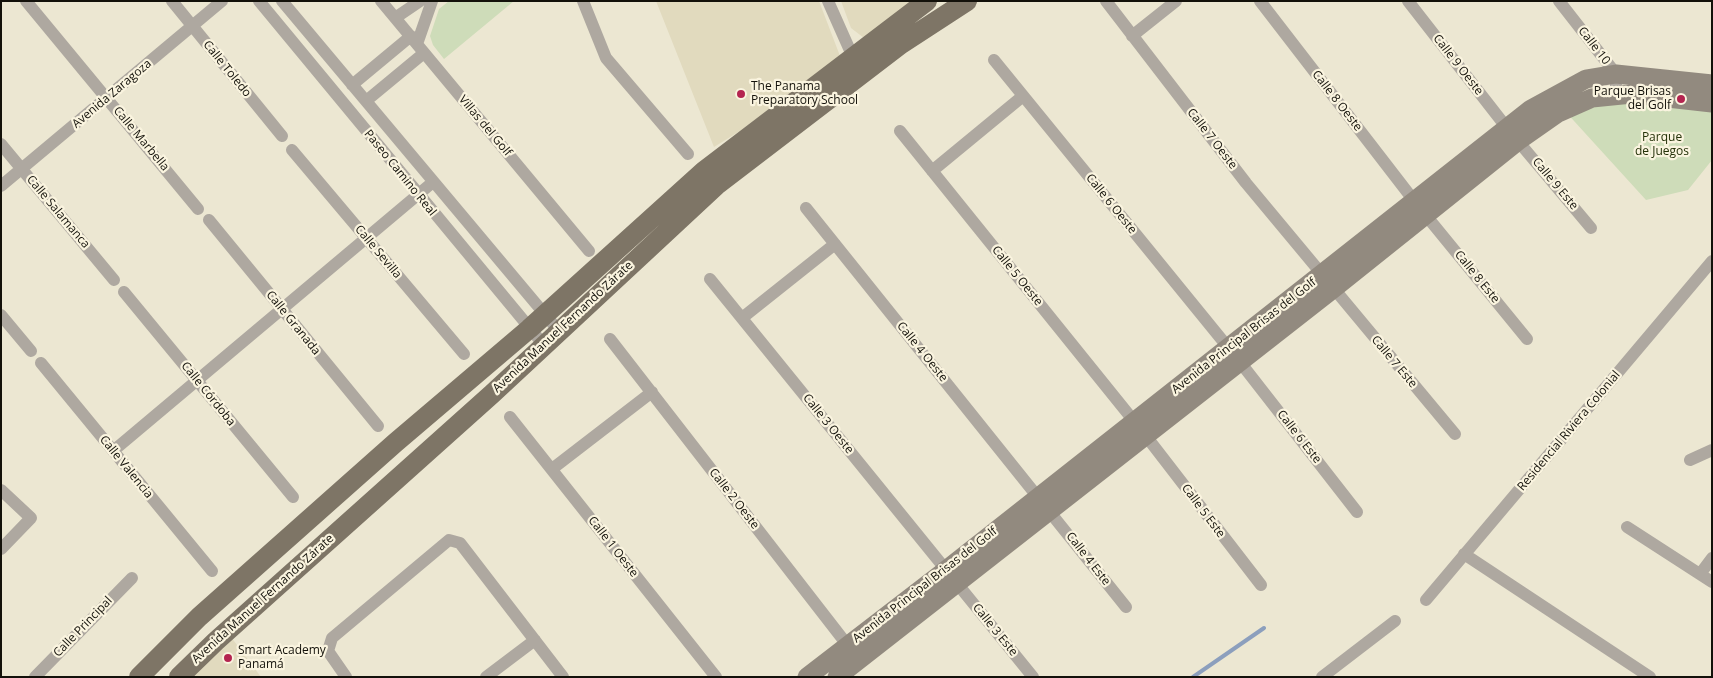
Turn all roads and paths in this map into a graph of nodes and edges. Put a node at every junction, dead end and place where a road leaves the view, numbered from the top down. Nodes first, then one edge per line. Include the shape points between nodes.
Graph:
1 (26, 1) edge
2 (172, 1) edge
3 (222, 1) edge
4 (258, 1) edge
5 (282, 1) edge
6 (381, 1) edge
7 (420, 1) edge
8 (432, 1) edge
9 (583, 1) edge
10 (828, 1) edge
11 (927, 1) edge
12 (967, 1) edge
13 (1106, 1) edge
14 (1176, 1) edge
15 (1260, 1) edge
16 (1408, 1) edge
17 (1559, 1) edge
18 (395, 18) junction
19 (193, 27) junction
20 (1132, 36) junction
21 (417, 44) junction
22 (994, 60) dead end
23 (858, 66) junction
24 (1616, 74) junction
25 (1712, 84) edge
26 (352, 85) junction
27 (1616, 95) junction
28 (1023, 96) junction
29 (107, 98) junction
30 (1711, 99) edge
31 (366, 101) junction
32 (900, 131) dead end
33 (1513, 135) junction
34 (282, 136) dead end
35 (1, 144) edge
36 (292, 150) dead end
37 (688, 154) dead end
38 (22, 169) junction
39 (932, 171) junction
40 (434, 182) junction
41 (1, 186) edge
42 (419, 196) junction
43 (198, 208) dead end
44 (806, 208) dead end
45 (1421, 208) junction
46 (209, 220) dead end
47 (1591, 228) dead end
48 (367, 239) junction
49 (835, 244) junction
50 (589, 250) dead end
51 (1712, 261) edge
52 (710, 279) dead end
53 (114, 280) dead end
54 (1328, 282) junction
55 (124, 292) dead end
56 (282, 309) junction
57 (545, 314) junction
58 (1, 315) edge
59 (742, 318) junction
60 (529, 329) junction
61 (558, 330) junction
62 (610, 339) dead end
63 (1527, 339) dead end
64 (543, 344) junction
65 (31, 350) dead end
66 (464, 354) dead end
67 (1234, 355) junction
68 (41, 363) dead end
69 (197, 380) junction
70 (652, 392) junction
71 (510, 417) dead end
72 (378, 426) dead end
73 (1140, 429) junction
74 (1455, 434) dead end
75 (1712, 450) edge
76 (113, 451) junction
77 (1690, 460) dead end
78 (552, 469) junction
79 (1, 490) edge
80 (293, 497) dead end
81 (1038, 497) junction
82 (1050, 512) junction
83 (1357, 512) dead end
84 (1627, 526) dead end
85 (1, 550) edge
86 (1464, 554) junction
87 (1712, 558) edge
88 (212, 571) dead end
89 (1700, 574) junction
90 (952, 577) junction
91 (132, 578) dead end
92 (1712, 582) edge
93 (1261, 585) dead end
94 (1426, 600) dead end
95 (1126, 607) dead end
96 (1395, 621) dead end
97 (535, 640) junction
98 (853, 652) junction
99 (35, 677) edge
100 (138, 677) edge
101 (179, 677) edge
102 (346, 677) edge
103 (486, 677) edge
104 (563, 677) edge
105 (716, 677) edge
106 (806, 677) edge
107 (837, 677) edge
108 (1033, 677) edge
109 (1322, 677) edge
110 (1650, 677) edge

1 - 29 street, Calle Marbella
2 - 19 street, Calle Toledo
3 - 19 street, Avenida Zaragoza
4 - 42 street, Paseo Camino Real
5 - 26 street, Paseo Camino Real
6 - 18 street, Villas del Golf
7 - 18 street
8 - 21 street
9 - 37 street via 606,58
10 - 23 street
11 - 23 main road, Avenida Manuel Fernando Zárate
12 - 23 main road, Avenida Manuel Fernando Zárate via 902,44
13 - 20 street, Calle 7 Oeste
14 - 20 street
15 - 45 street, Calle 8 Oeste
16 - 33 street, Calle 9 Oeste
17 - 24 street, Calle 10
18 - 21 street, Villas del Golf
19 - 29 street, Avenida Zaragoza
19 - 34 street, Calle Toledo
20 - 54 street, Calle 7 Oeste
21 - 26 street
21 - 31 street
21 - 50 street, Villas del Golf
22 - 28 street, Calle 6 Oeste
23 - 57 main road, Avenida Manuel Fernando Zárate via 704,171
23 - 61 main road, Avenida Manuel Fernando Zárate via 718,184
24 - 25 street, Avenida Principal Brisas del Golf
24 - 27 street, Calle 10
24 - 33 street, Avenida Principal Brisas del Golf via 1586,78 1560,91 1531,109
26 - 31 street, Paseo Camino Real
27 - 30 street, Avenida Principal Brisas del Golf
27 - 33 street, Avenida Principal Brisas del Golf via 1577,103
28 - 39 street
28 - 67 street, Calle 6 Oeste
29 - 38 street, Avenida Zaragoza
29 - 43 street, Calle Marbella
31 - 40 street, Paseo Camino Real
32 - 39 street, Calle 5 Oeste
33 - 45 street, Avenida Principal Brisas del Golf
33 - 47 street, Calle 9 Este
35 - 38 street, Calle Salamanca
36 - 48 street, Calle Sevilla
38 - 41 street, Avenida Zaragoza
38 - 53 street, Calle Salamanca
39 - 73 street, Calle 5 Oeste
40 - 42 street
40 - 57 street, Paseo Camino Real
42 - 48 street
42 - 60 street, Paseo Camino Real
44 - 49 street, Calle 4 Oeste
45 - 54 street, Avenida Principal Brisas del Golf
45 - 63 street, Calle 8 Este
46 - 56 street, Calle Granada
48 - 56 street
48 - 66 street, Calle Sevilla
49 - 59 street
49 - 81 street, Calle 4 Oeste
51 - 86 street, Residencial Riviera Colonial
52 - 59 street, Calle 3 Oeste
54 - 67 street, Avenida Principal Brisas del Golf
54 - 74 street, Calle 7 Este
55 - 69 street, Calle Córdoba
56 - 69 street
56 - 72 street, Calle Granada
57 - 60 main road, Avenida Manuel Fernando Zárate
57 - 61 street, Paseo Camino Real
58 - 65 street
59 - 90 street, Calle 3 Oeste
60 - 64 street, Paseo Camino Real
60 - 100 main road, Avenida Manuel Fernando Zárate via 395,443 221,598
61 - 64 main road, Avenida Manuel Fernando Zárate
62 - 70 street, Calle 2 Oeste
64 - 101 main road, Avenida Manuel Fernando Zárate
67 - 73 street, Avenida Principal Brisas del Golf
67 - 83 street, Calle 6 Este
68 - 76 street, Calle Valencia
69 - 76 street
69 - 80 street, Calle Córdoba
70 - 78 street
70 - 98 street, Calle 2 Oeste
71 - 78 street, Calle 1 Oeste
73 - 81 street, Avenida Principal Brisas del Golf
73 - 82 street, Avenida Principal Brisas del Golf
73 - 93 street, Calle 5 Este
75 - 77 street
76 - 88 street, Calle Valencia
78 - 105 street, Calle 1 Oeste
79 - 85 street via 31,518
81 - 82 street, Calle 4 Oeste
81 - 90 street, Avenida Principal Brisas del Golf
82 - 90 street, Avenida Principal Brisas del Golf
82 - 95 street, Calle 4 Este
84 - 89 street
86 - 94 street, Residencial Riviera Colonial
86 - 110 street
87 - 89 street
89 - 92 street
90 - 98 street, Avenida Principal Brisas del Golf
90 - 108 street, Calle 3 Este
91 - 99 street, Calle Principal
96 - 109 street
97 - 102 street via 460,543 449,540 332,638 328,651
97 - 103 street
97 - 104 street
98 - 106 street, Avenida Principal Brisas del Golf
98 - 107 street, Avenida Principal Brisas del Golf

